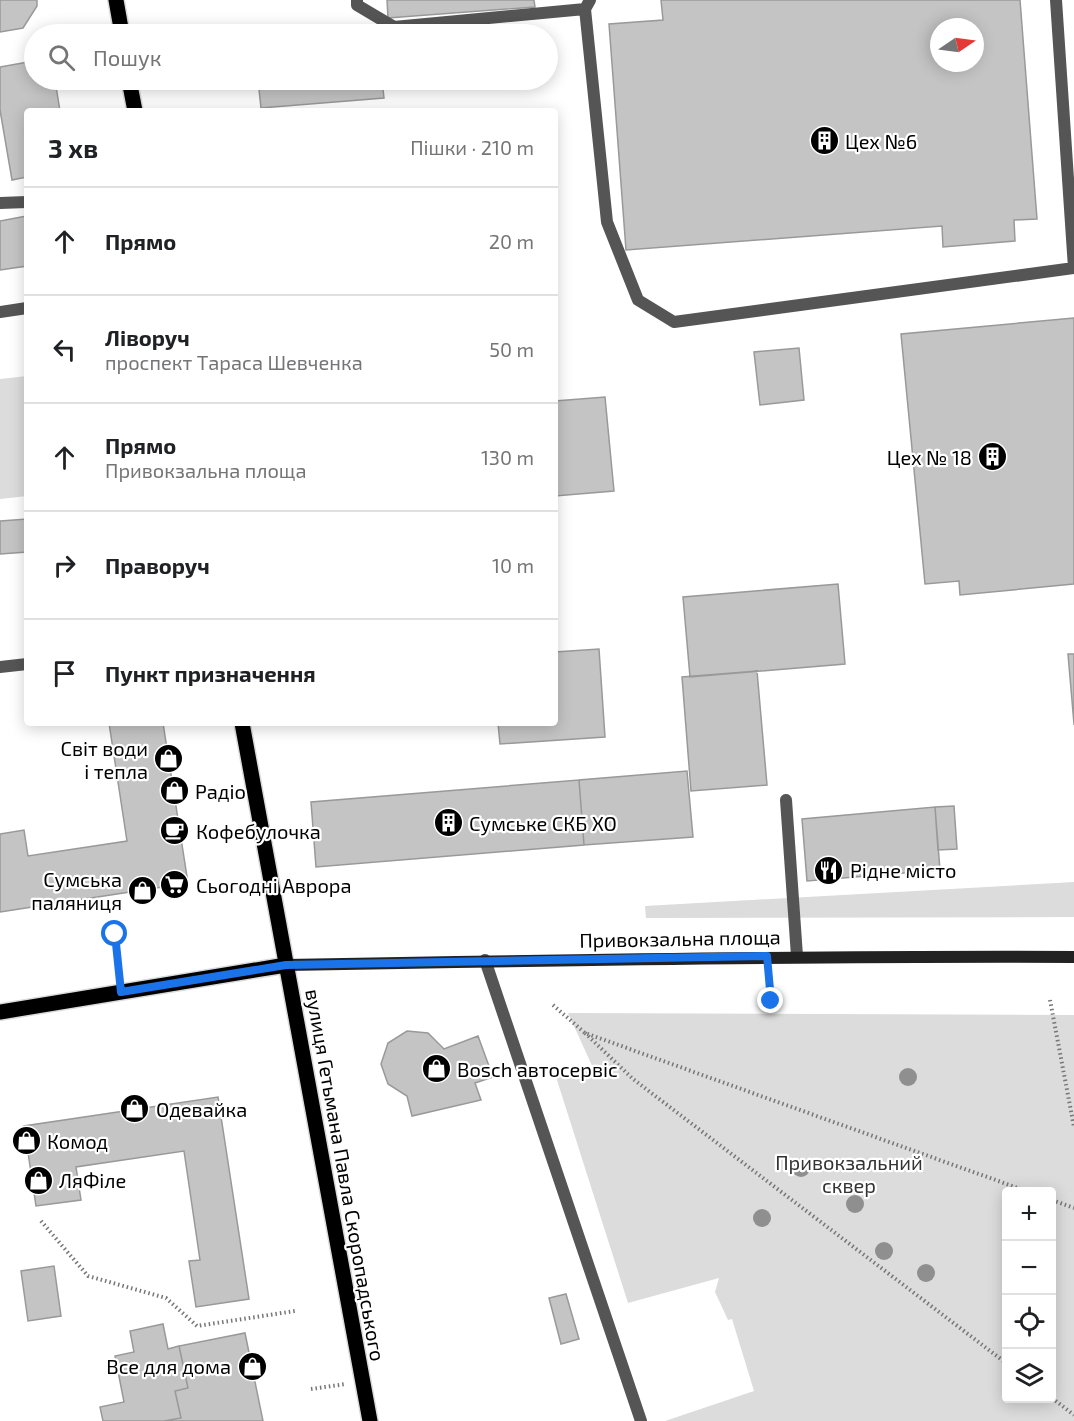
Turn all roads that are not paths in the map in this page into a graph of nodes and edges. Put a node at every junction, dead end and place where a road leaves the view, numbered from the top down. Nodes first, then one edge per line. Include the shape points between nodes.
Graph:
1 (116, 0) edge
2 (357, 0) edge
3 (1056, 0) edge
4 (588, 4) edge
5 (120, 24) edge
6 (389, 24) edge
7 (419, 24) edge
8 (131, 90) edge
9 (134, 108) edge
10 (24, 202) edge
11 (0, 203) edge
12 (1074, 268) edge
13 (24, 308) edge
14 (0, 312) edge
15 (24, 664) edge
16 (0, 668) edge
17 (243, 726) edge
18 (786, 800) dead end
19 (797, 956) junction
20 (1074, 957) edge
21 (485, 960) junction
22 (286, 965) junction
23 (0, 1012) edge
24 (370, 1421) edge
25 (642, 1421) edge

1 - 5 main road
2 - 6 lane via 357,5
3 - 12 lane
4 - 7 lane
4 - 12 lane via 607,222 638,300 674,322
8 - 9 main road
10 - 11 lane
13 - 14 lane
15 - 16 lane
17 - 22 main road, вулиця Гетьмана Павла Скоропадського
18 - 19 lane
19 - 20 main road, Привокзальна площа
19 - 21 main road, Привокзальна площа
21 - 22 main road, Привокзальна площа
21 - 25 lane
22 - 23 main road
22 - 24 main road, вулиця Гетьмана Павла Скоропадського

